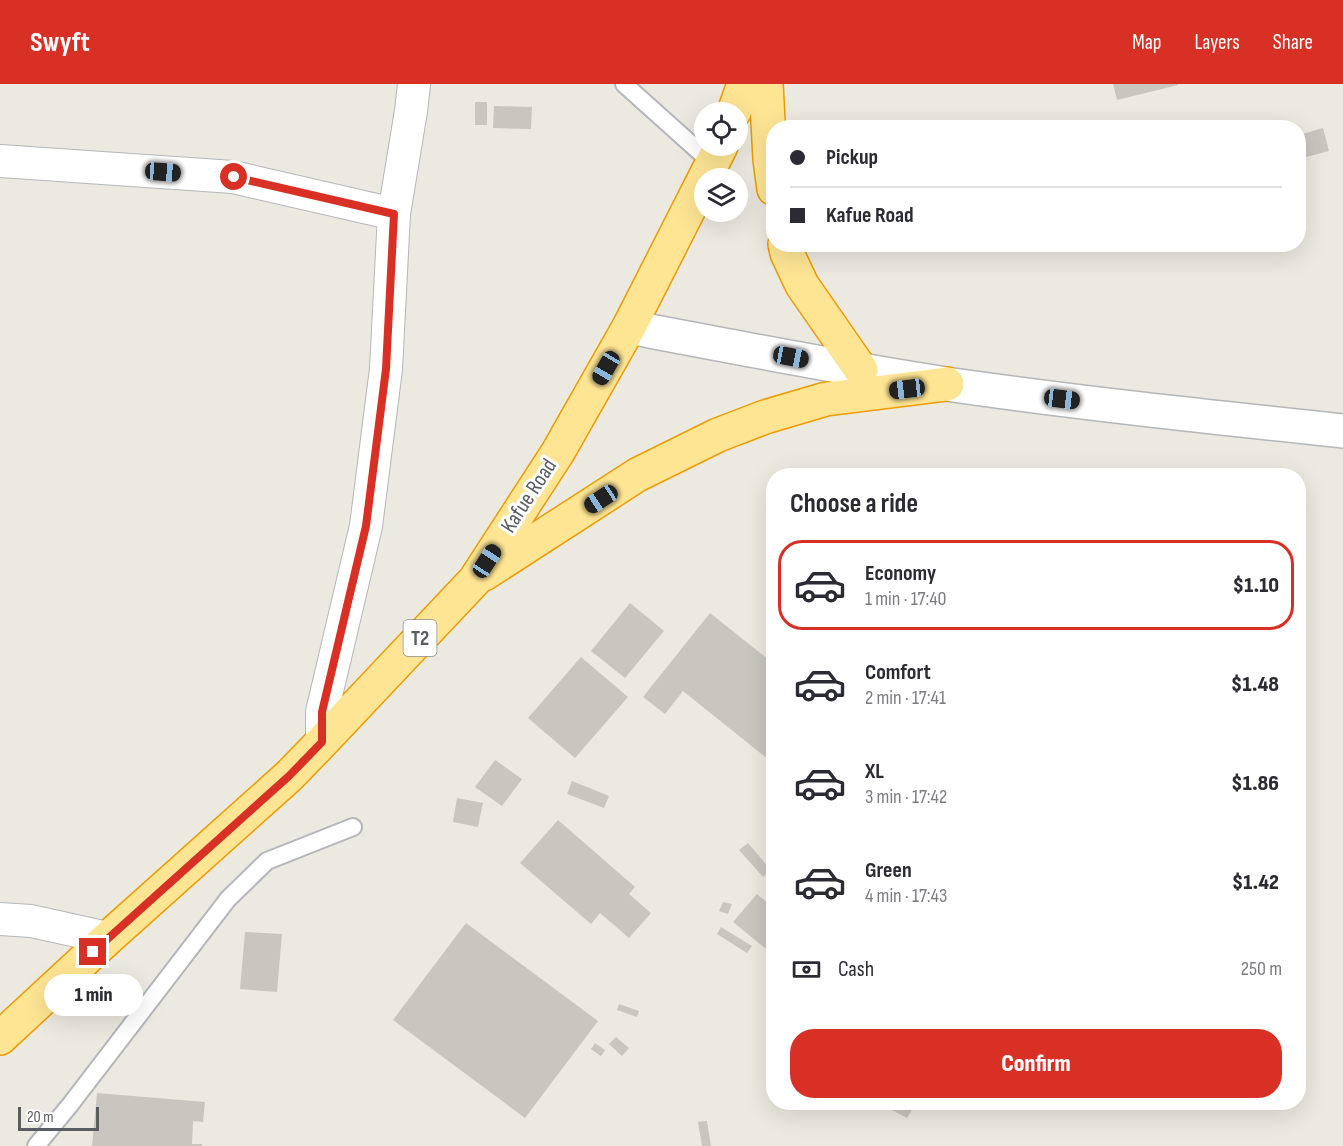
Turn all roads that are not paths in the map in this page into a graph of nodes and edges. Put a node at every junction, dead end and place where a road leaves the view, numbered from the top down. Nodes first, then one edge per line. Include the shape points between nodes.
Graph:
1 (414, 84) edge
2 (624, 84) edge
3 (744, 84) edge
4 (766, 84) edge
5 (738, 102) edge
6 (768, 120) edge
7 (694, 137) edge
8 (716, 156) edge
9 (0, 161) edge
10 (394, 214) junction
11 (787, 252) edge
12 (629, 327) junction
13 (861, 370) junction
14 (947, 384) junction
15 (1343, 431) edge
16 (475, 580) junction
17 (322, 742) junction
18 (353, 827) dead end
19 (0, 919) edge
20 (108, 938) junction
21 (0, 1038) edge
22 (36, 1146) edge

1 - 10 street
2 - 7 lane
3 - 5 highway
4 - 6 highway
8 - 12 highway, Kafue Road / T2
9 - 10 street via 234,177
10 - 17 street via 386,369 366,526 322,712
11 - 13 highway via 802,285
12 - 13 street
12 - 16 highway, Kafue Road / T2 via 558,452
13 - 14 street
14 - 15 street
14 - 16 highway via 826,399 718,435 637,475
16 - 17 highway, Kafue Road / T2
17 - 20 highway, Kafue Road / T2
18 - 22 lane via 267,861 228,899
19 - 20 street via 31,921
20 - 21 highway, Kafue Road / T2

